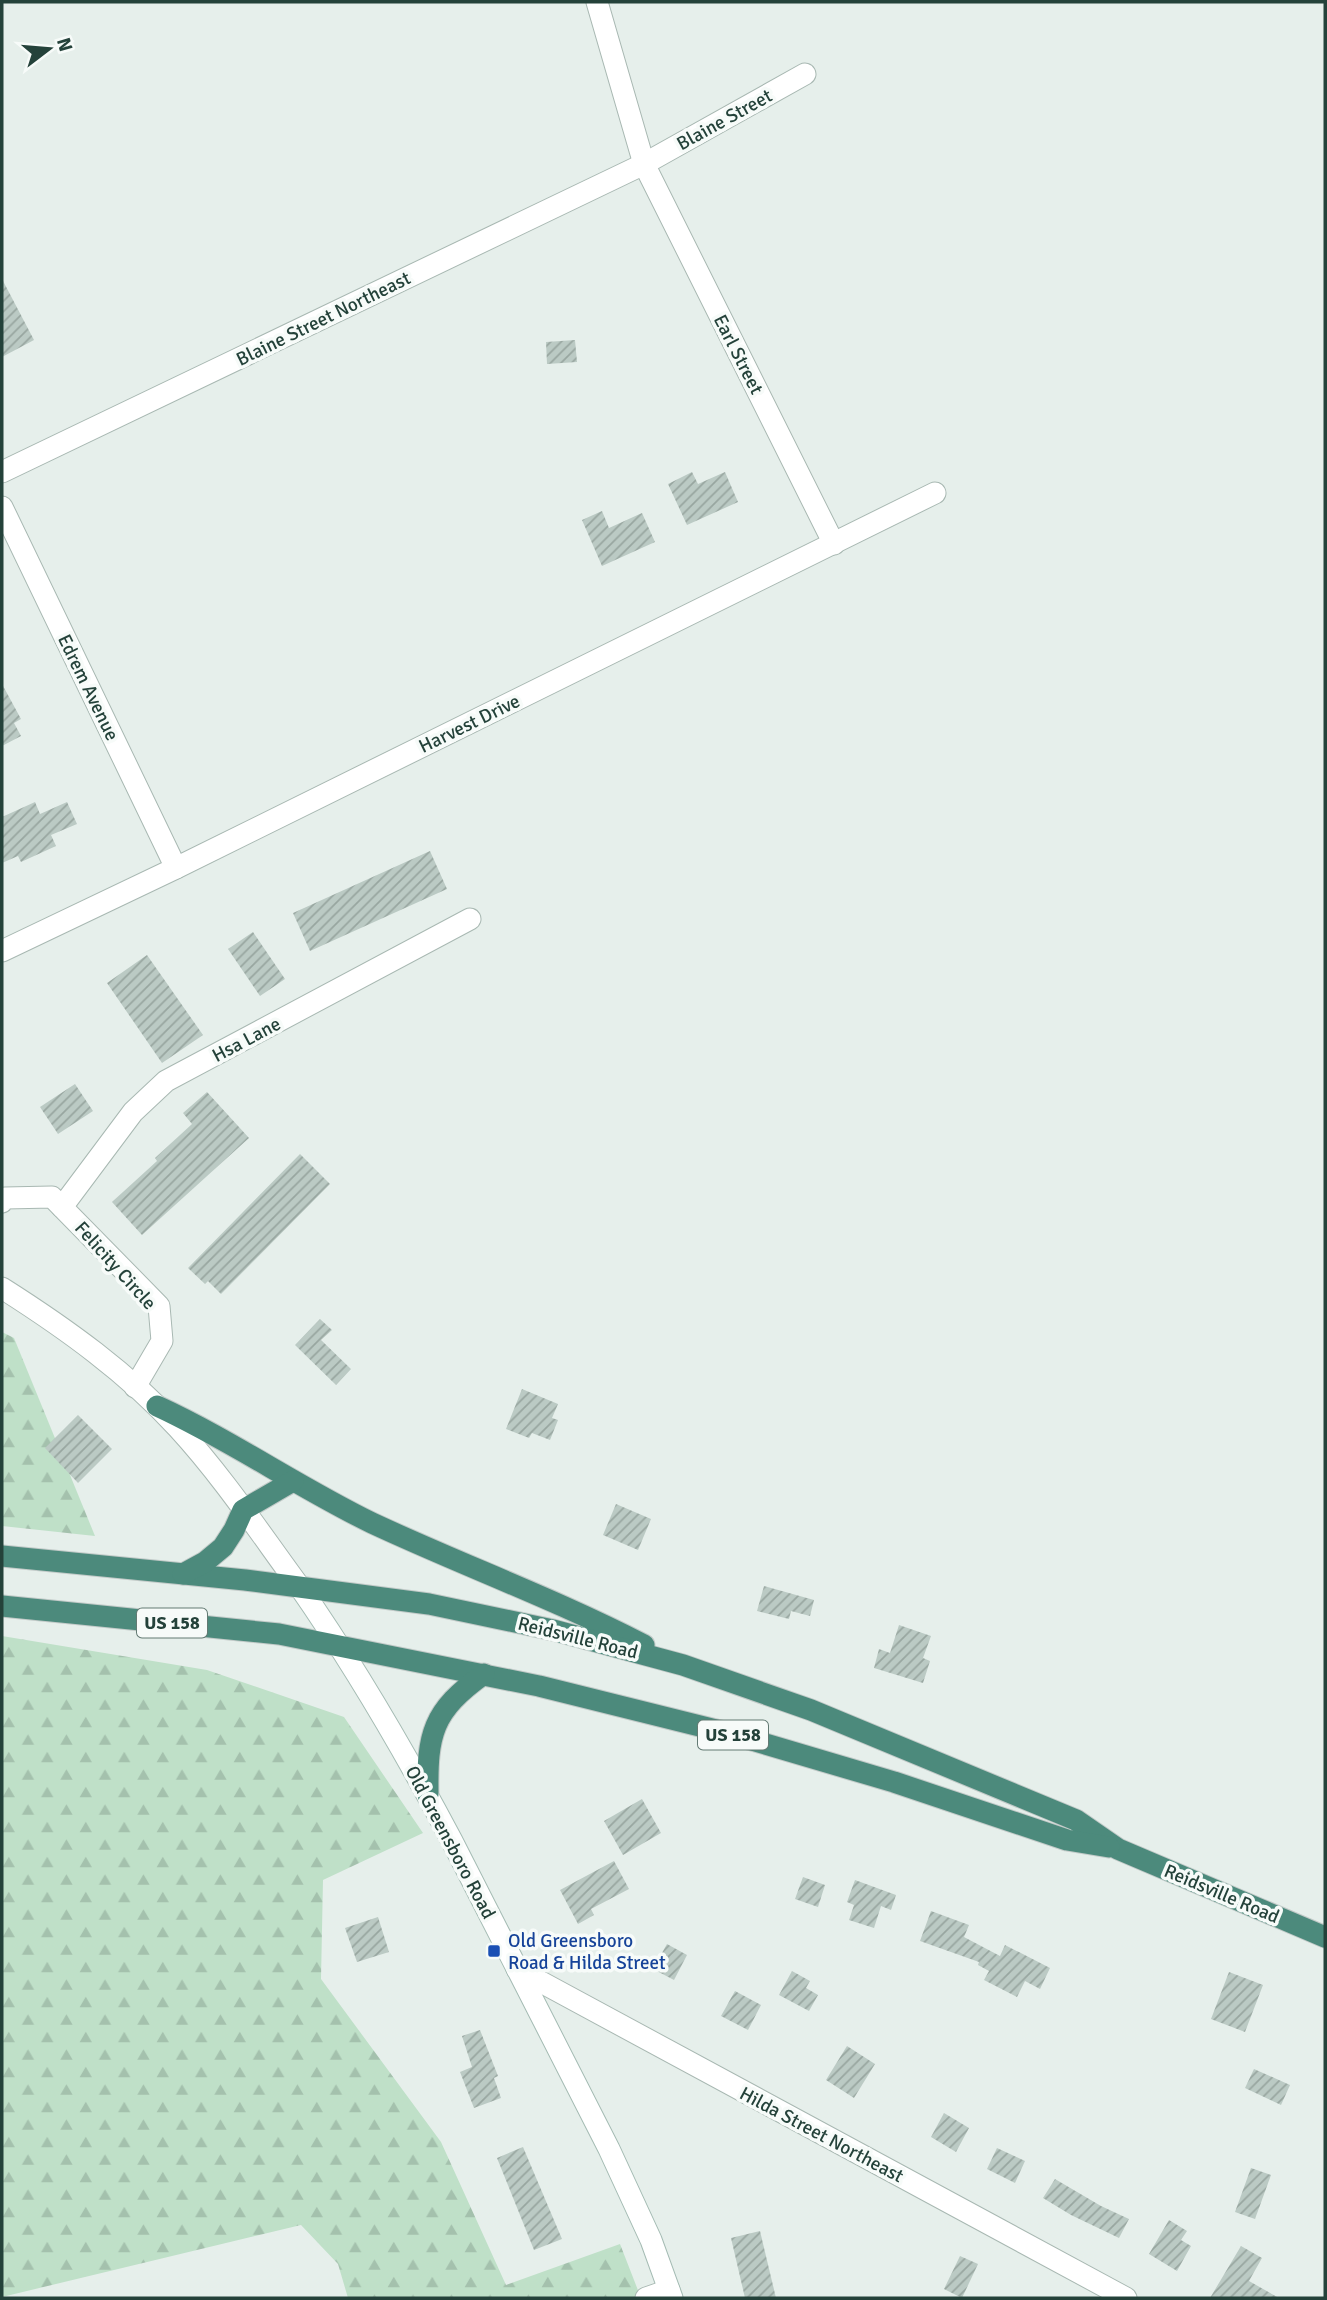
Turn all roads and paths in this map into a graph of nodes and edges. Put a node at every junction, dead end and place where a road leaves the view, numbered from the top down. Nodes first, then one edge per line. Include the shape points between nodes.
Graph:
1 (597, 2) edge
2 (805, 74) dead end
3 (644, 164) junction
4 (2, 472) edge
5 (935, 493) dead end
6 (2, 507) edge
7 (834, 544) junction
8 (176, 868) junction
9 (470, 919) dead end
10 (2, 951) edge
11 (2, 1202) edge
12 (62, 1206) junction
13 (2, 1289) edge
14 (135, 1387) junction
15 (157, 1406) junction
16 (293, 1481) junction
17 (243, 1510) junction
18 (2, 1556) edge
19 (183, 1574) junction
20 (299, 1586) junction
21 (2, 1606) edge
22 (341, 1647) junction
23 (683, 1665) junction
24 (484, 1674) junction
25 (428, 1795) junction
26 (1118, 1849) junction
27 (1325, 1937) edge
28 (517, 1969) junction
29 (670, 2294) edge
30 (646, 2298) edge
31 (1126, 2298) edge

1 - 3 street, Earl Street
2 - 3 street, Blaine Street
3 - 4 street, Blaine Street Northeast
3 - 7 street, Earl Street
5 - 7 street, Harvest Drive
6 - 8 street, Edrem Avenue
7 - 8 street, Harvest Drive
8 - 10 street, Harvest Drive
9 - 12 street, Hsa Lane via 166,1081 133,1112
11 - 12 street, Felicity Circle via 5,1198 52,1197
12 - 14 street, Felicity Circle via 159,1306 162,1341
13 - 14 street, Old Greensboro Road via 61,1328
14 - 15 street, Old Greensboro Road
15 - 16 highway via 203,1427
15 - 17 street, Old Greensboro Road
16 - 17 highway
16 - 23 highway via 374,1524 584,1615
17 - 19 highway via 223,1547
17 - 20 street, Old Greensboro Road
18 - 19 highway, Reidsville Road / US 158
19 - 20 highway, Reidsville Road / US 158
20 - 22 street, Old Greensboro Road
20 - 23 highway, Reidsville Road / US 158 via 489,1615
21 - 22 highway, Reidsville Road / US 158 via 279,1634
22 - 24 highway, Reidsville Road / US 158
22 - 25 street, Old Greensboro Road
23 - 26 highway, Reidsville Road / US 158 via 811,1710 1076,1821
24 - 25 highway via 457,1695 434,1726 427,1757
24 - 26 highway, Reidsville Road / US 158 via 716,1730 1068,1840
25 - 28 street, Old Greensboro Road
26 - 27 highway, Reidsville Road / US 158
28 - 29 street, Old Greensboro Road via 626,2185
28 - 31 street, Hilda Street Northeast
29 - 30 street

